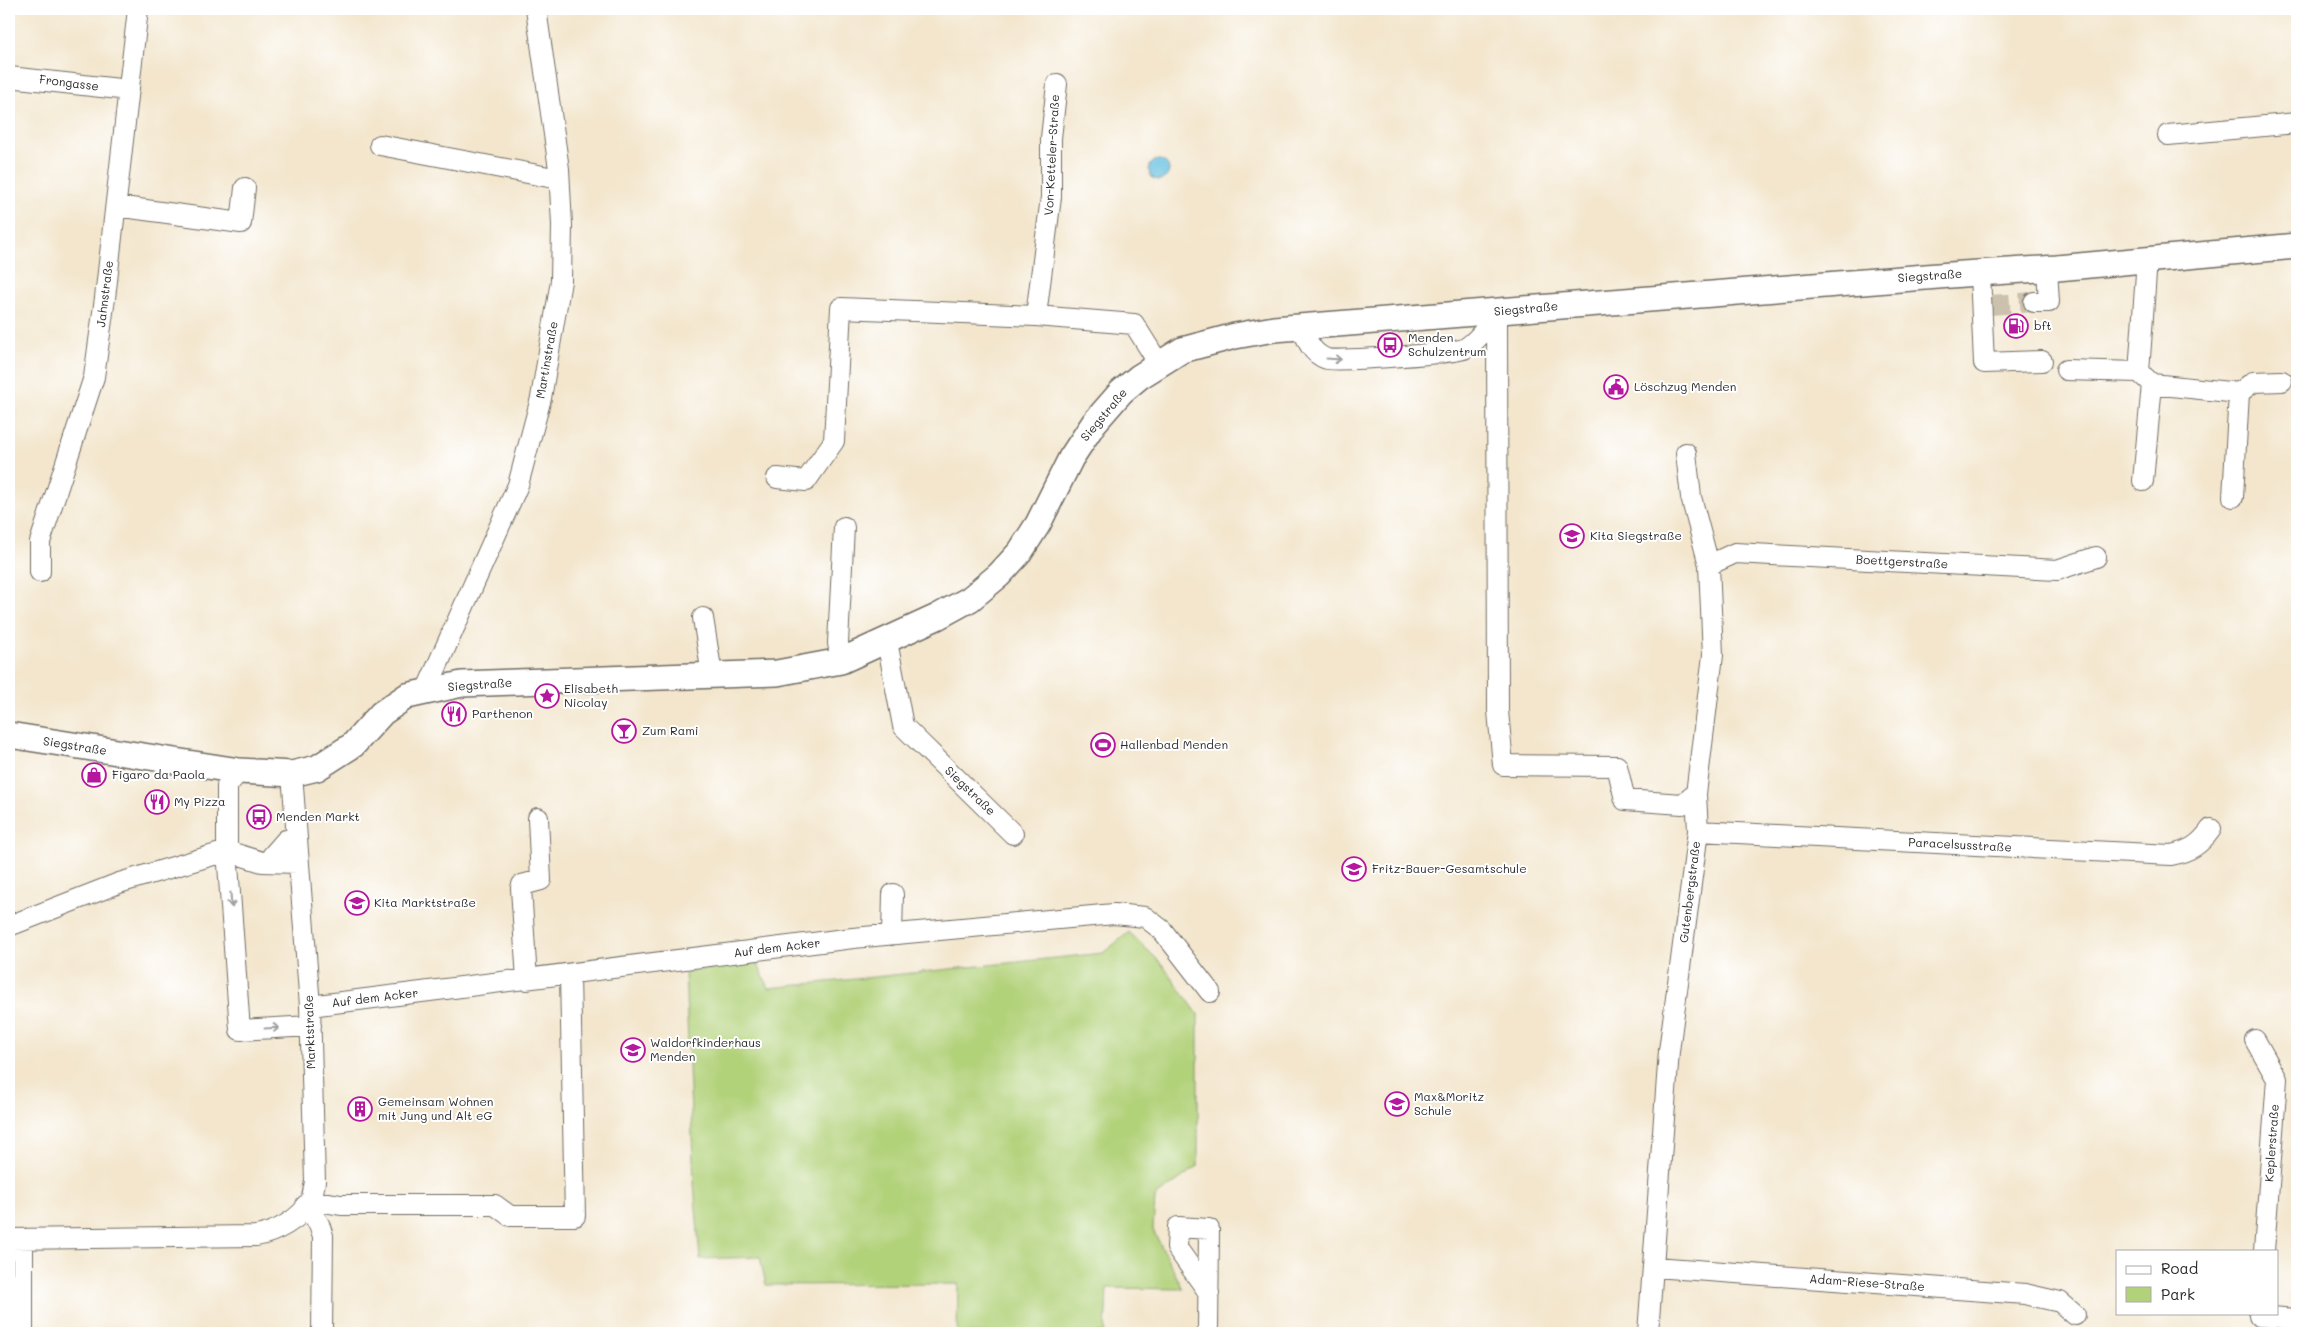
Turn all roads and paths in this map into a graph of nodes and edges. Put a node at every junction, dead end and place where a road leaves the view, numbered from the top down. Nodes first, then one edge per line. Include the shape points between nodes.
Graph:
1 (138, 9) edge
2 (536, 9) edge
3 (9, 77) edge
4 (1057, 84) dead end
5 (129, 90) junction
6 (2297, 123) edge
7 (2168, 135) dead end
8 (380, 145) dead end
9 (560, 179) junction
10 (246, 188) dead end
11 (116, 206) junction
12 (2297, 246) edge
13 (2147, 259) junction
14 (2047, 269) junction
15 (1980, 273) junction
16 (2034, 302) tunnel mouth
17 (1497, 312) junction
18 (1036, 316) junction
19 (1302, 327) junction
20 (2042, 361) dead end
21 (1159, 364) junction
22 (2066, 370) dead end
23 (2146, 378) junction
24 (2282, 380) dead end
25 (2239, 393) junction
26 (1686, 453) dead end
27 (777, 478) dead end
28 (2143, 481) dead end
29 (2233, 497) dead end
30 (844, 527) dead end
31 (2096, 556) dead end
32 (1709, 565) junction
33 (40, 572) dead end
34 (703, 618) dead end
35 (887, 640) junction
36 (841, 661) junction
37 (712, 676) junction
38 (426, 691) junction
39 (9, 735) edge
40 (238, 771) junction
41 (292, 774) junction
42 (1696, 794) junction
43 (538, 818) dead end
44 (2211, 829) dead end
45 (1698, 831) junction
46 (1013, 834) dead end
47 (227, 851) junction
48 (287, 854) junction
49 (893, 894) dead end
50 (9, 926) edge
51 (892, 935) junction
52 (570, 975) junction
53 (527, 980) junction
54 (1210, 992) dead end
55 (310, 1006) junction
56 (311, 1026) junction
57 (2255, 1040) dead end
58 (309, 1203) junction
59 (16, 1239) edge
60 (2264, 1250) edge
61 (1654, 1267) junction
62 (1208, 1293) dead end
63 (2075, 1315) dead end
64 (2297, 1319) edge
65 (2259, 1321) edge
66 (23, 1333) edge
67 (322, 1333) edge
68 (1208, 1333) edge
69 (1648, 1333) edge

1 - 5 street, Jahnstraße
2 - 9 street, Martinstraße
3 - 5 street, Frongasse
4 - 18 street, Von-Ketteler-Straße via 1051,138 1052,197
5 - 11 street, Jahnstraße
6 - 7 street
8 - 9 street
9 - 38 street, Martinstraße via 561,282 536,417 518,485
10 - 11 street via 241,224
11 - 33 street, Jahnstraße via 94,377 40,542
12 - 13 main road, Siegstraße
13 - 14 main road, Siegstraße
13 - 23 street
14 - 15 main road, Siegstraße
14 - 16 street via 2049,302
15 - 17 main road, Siegstraße
15 - 20 street via 1986,305 1984,363
17 - 19 main road, Siegstraße
19 -> 17 street via 1310,347 1328,360 1392,356 1463,350 1489,326
17 - 42 street via 1498,711 1503,765 1617,766 1625,800 1682,804
18 - 21 street via 1134,324
18 - 27 street via 841,308 834,441 806,481
19 - 21 main road, Siegstraße via 1262,330 1226,338 1182,350
21 - 35 main road, Siegstraße via 1121,392 1094,423 1071,458 1038,524 1020,552 999,575 970,598
22 - 23 street
23 - 25 street
23 - 28 street
24 - 25 street via 2253,382
25 - 29 street
26 - 32 street, Gutenbergstraße via 1691,497
30 - 36 street via 838,643
31 - 32 street, Boettgerstraße via 2057,570 1734,553
32 - 42 street, Gutenbergstraße via 1713,655
34 - 37 street
35 - 36 main road, Siegstraße
35 - 46 street, Siegstraße via 903,726
36 - 37 main road, Siegstraße via 777,673
37 - 38 main road, Siegstraße via 462,684
38 - 41 main road, Siegstraße via 407,696 382,713 353,745 317,768
39 - 40 main road, Siegstraße
40 - 41 main road, Siegstraße
40 - 47 street via 227,786
40 - 48 street via 235,832 239,845 254,854
41 - 48 street, Marktstraße
42 - 45 street, Gutenbergstraße
43 - 53 street via 541,880 526,883 521,888
44 - 45 street, Paracelsusstraße via 2198,846 2171,855
45 - 61 street, Gutenbergstraße via 1669,1051
47 - 48 street via 262,862
47 - 50 street via 119,882
47 -> 56 street via 240,1030
48 - 55 street, Marktstraße
49 - 51 street
51 - 52 street, Auf dem Acker
51 - 54 street, Auf dem Acker via 1114,914 1145,917 1162,930
52 - 53 street, Auf dem Acker
52 - 58 street via 575,1216 510,1216 495,1205
53 - 55 street, Auf dem Acker
55 - 56 street, Marktstraße
56 - 58 street, Marktstraße via 315,1181
57 - 60 street, Keplerstraße via 2277,1079
58 - 59 street via 296,1218 256,1236
58 - 67 street via 323,1236
59 - 66 street
61 - 63 street, Adam-Riese-Straße via 2025,1294 2060,1302
61 - 69 street, Gutenbergstraße
62 - 68 street
64 - 65 street

